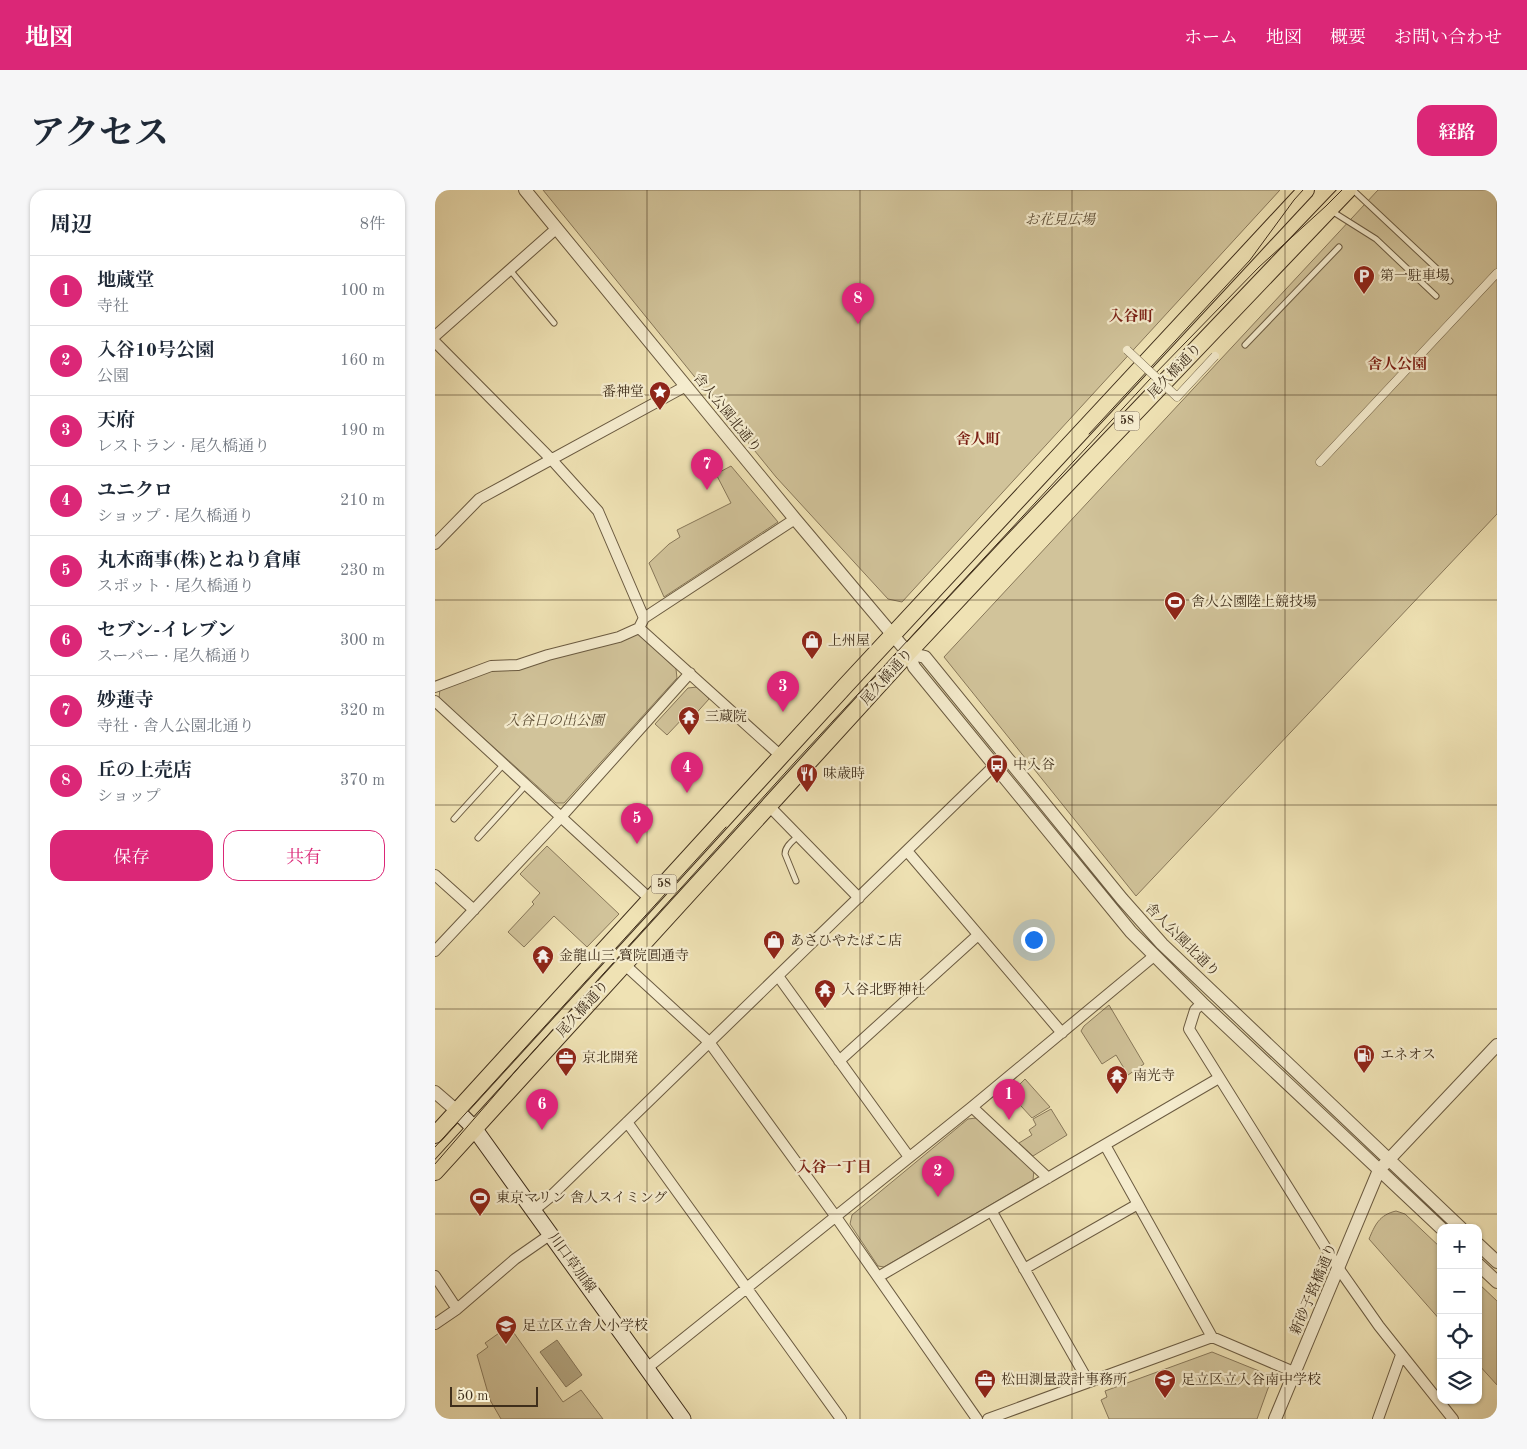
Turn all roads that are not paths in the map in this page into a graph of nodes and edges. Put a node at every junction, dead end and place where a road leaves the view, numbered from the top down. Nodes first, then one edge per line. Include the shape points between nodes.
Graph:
1 (525, 190) edge
2 (1307, 190) edge
3 (1348, 190) edge
4 (1353, 190) edge
5 (1329, 209) junction
6 (557, 228) junction
7 (1339, 247) dead end
8 (510, 270) junction
9 (1497, 273) edge
10 (1450, 281) dead end
11 (1436, 296) dead end
12 (554, 322) dead end
13 (435, 336) edge
14 (435, 342) edge
15 (1245, 345) dead end
16 (1127, 350) dead end
17 (1215, 356) dead end
18 (686, 386) junction
19 (552, 460) junction
20 (1320, 462) dead end
21 (795, 519) junction
22 (435, 544) edge
23 (644, 618) junction
24 (639, 628) junction
25 (894, 635) junction
26 (908, 653) junction
27 (690, 673) junction
28 (435, 687) edge
29 (436, 705) edge
30 (781, 756) junction
31 (504, 764) junction
32 (994, 766) junction
33 (527, 784) junction
34 (769, 806) junction
35 (562, 816) junction
36 (454, 819) dead end
37 (798, 835) junction
38 (478, 838) dead end
39 (907, 850) junction
40 (435, 875) edge
41 (796, 881) dead end
42 (859, 898) junction
43 (650, 899) junction
44 (474, 910) junction
45 (978, 935) junction
46 (435, 951) edge
47 (1154, 956) junction
48 (624, 964) junction
49 (778, 976) junction
50 (1203, 1003) junction
51 (1062, 1033) junction
52 (709, 1042) junction
53 (1497, 1045) edge
54 (839, 1060) junction
55 (1219, 1078) junction
56 (435, 1092) edge
57 (972, 1107) junction
58 (457, 1110) junction
59 (627, 1122) junction
60 (474, 1128) junction
61 (435, 1135) edge
62 (1105, 1145) junction
63 (909, 1157) junction
64 (1389, 1160) junction
65 (1379, 1170) junction
66 (435, 1172) edge
67 (1048, 1178) junction
68 (1138, 1204) junction
69 (533, 1210) junction
70 (992, 1212) junction
71 (835, 1217) junction
72 (1437, 1224) edge
73 (1457, 1224) edge
74 (551, 1234) junction
75 (1482, 1248) edge
76 (1497, 1262) edge
77 (1339, 1268) junction
78 (1482, 1268) edge
79 (1024, 1269) junction
80 (435, 1276) edge
81 (878, 1277) junction
82 (1497, 1282) edge
83 (747, 1288) junction
84 (457, 1309) junction
85 (435, 1324) edge
86 (1212, 1337) junction
87 (1401, 1355) junction
88 (647, 1368) junction
89 (1294, 1372) junction
90 (1088, 1381) junction
91 (683, 1419) edge
92 (841, 1419) edge
93 (977, 1419) edge
94 (988, 1419) edge
95 (1275, 1419) edge
96 (1378, 1419) edge
97 (1453, 1419) edge

1 - 6 street, 舎人公園北通り
2 - 25 main road, 尾久橋通り / 58
3 - 5 main road, 尾久橋通り / 58
4 - 10 lane
5 - 11 lane via 1376,239
5 - 26 main road, 尾久橋通り / 58
6 - 8 street
6 - 18 street, 舎人公園北通り
7 - 15 lane
8 - 12 lane
8 - 13 street
9 - 20 street
14 - 19 street
16 - 17 street, bridge via 1177,397
18 - 19 street
18 - 21 street, 舎人公園北通り
19 - 22 street via 479,498
19 - 23 street via 598,512
21 - 23 street
21 - 25 street, 舎人公園北通り
23 - 24 street
24 - 27 street
24 - 28 street via 619,637 518,665 491,666
25 - 26 street, 舎人公園北通り
25 - 30 main road, 尾久橋通り / 58
26 - 32 street, 舎人公園北通り via 914,667
26 - 34 main road, 尾久橋通り / 58
26 - 64 street, 舎人公園北通り via 925,657 1162,944
27 - 30 street
27 - 35 street
29 - 31 street
30 - 43 main road, 尾久橋通り / 58
31 - 33 street
31 - 36 lane
32 - 39 street
32 - 47 street, 舎人公園北通り
33 - 35 street
33 - 38 lane
34 - 37 street
34 - 48 main road, 尾久橋通り / 58
35 - 43 street
35 - 44 street
37 - 41 lane via 785,850
37 - 42 street
39 - 42 street
39 - 45 street
40 - 44 street
42 - 49 street
43 - 58 main road, 尾久橋通り / 58
44 - 46 street
45 - 51 street
45 - 54 street
47 - 50 street, 舎人公園北通り
47 - 51 street
48 - 52 street
48 - 60 main road, 尾久橋通り / 58
49 - 52 street
49 - 54 street
50 - 55 street via 1195,1010 1189,1030
50 - 65 street, 舎人公園北通り
51 - 57 street
52 - 59 street
52 - 71 street
53 - 64 street
54 - 63 street
55 - 62 street
55 - 77 street
56 - 58 street
57 - 63 street
57 - 67 street
58 - 60 main road, 川口草加線
58 - 61 main road, 尾久橋通り / 58
59 - 69 street
59 - 83 street
60 - 66 main road, 尾久橋通り / 58
60 - 69 main road, 川口草加線
62 - 67 street
62 - 68 street
63 - 71 street
64 - 65 street
64 - 73 street, 舎人公園北通り
65 - 72 street, 舎人公園北通り
65 - 77 street, 新砂子路橋通り
67 - 70 street
68 - 79 street
68 - 86 street
69 - 74 main road, 川口草加線
70 - 79 street
70 - 81 street
71 - 81 street
71 - 83 street
74 - 84 street via 515,1259
74 - 88 main road, 川口草加線
75 - 76 street
77 - 87 street
77 - 89 street, 新砂子路橋通り
78 - 82 street
79 - 90 street
80 - 84 street
81 - 93 street
83 - 88 street
83 - 92 street
84 - 85 street
86 - 89 street
86 - 90 street
87 - 96 street
87 - 97 street
88 - 91 main road, 川口草加線
89 - 95 street, 新砂子路橋通り
90 - 94 street

